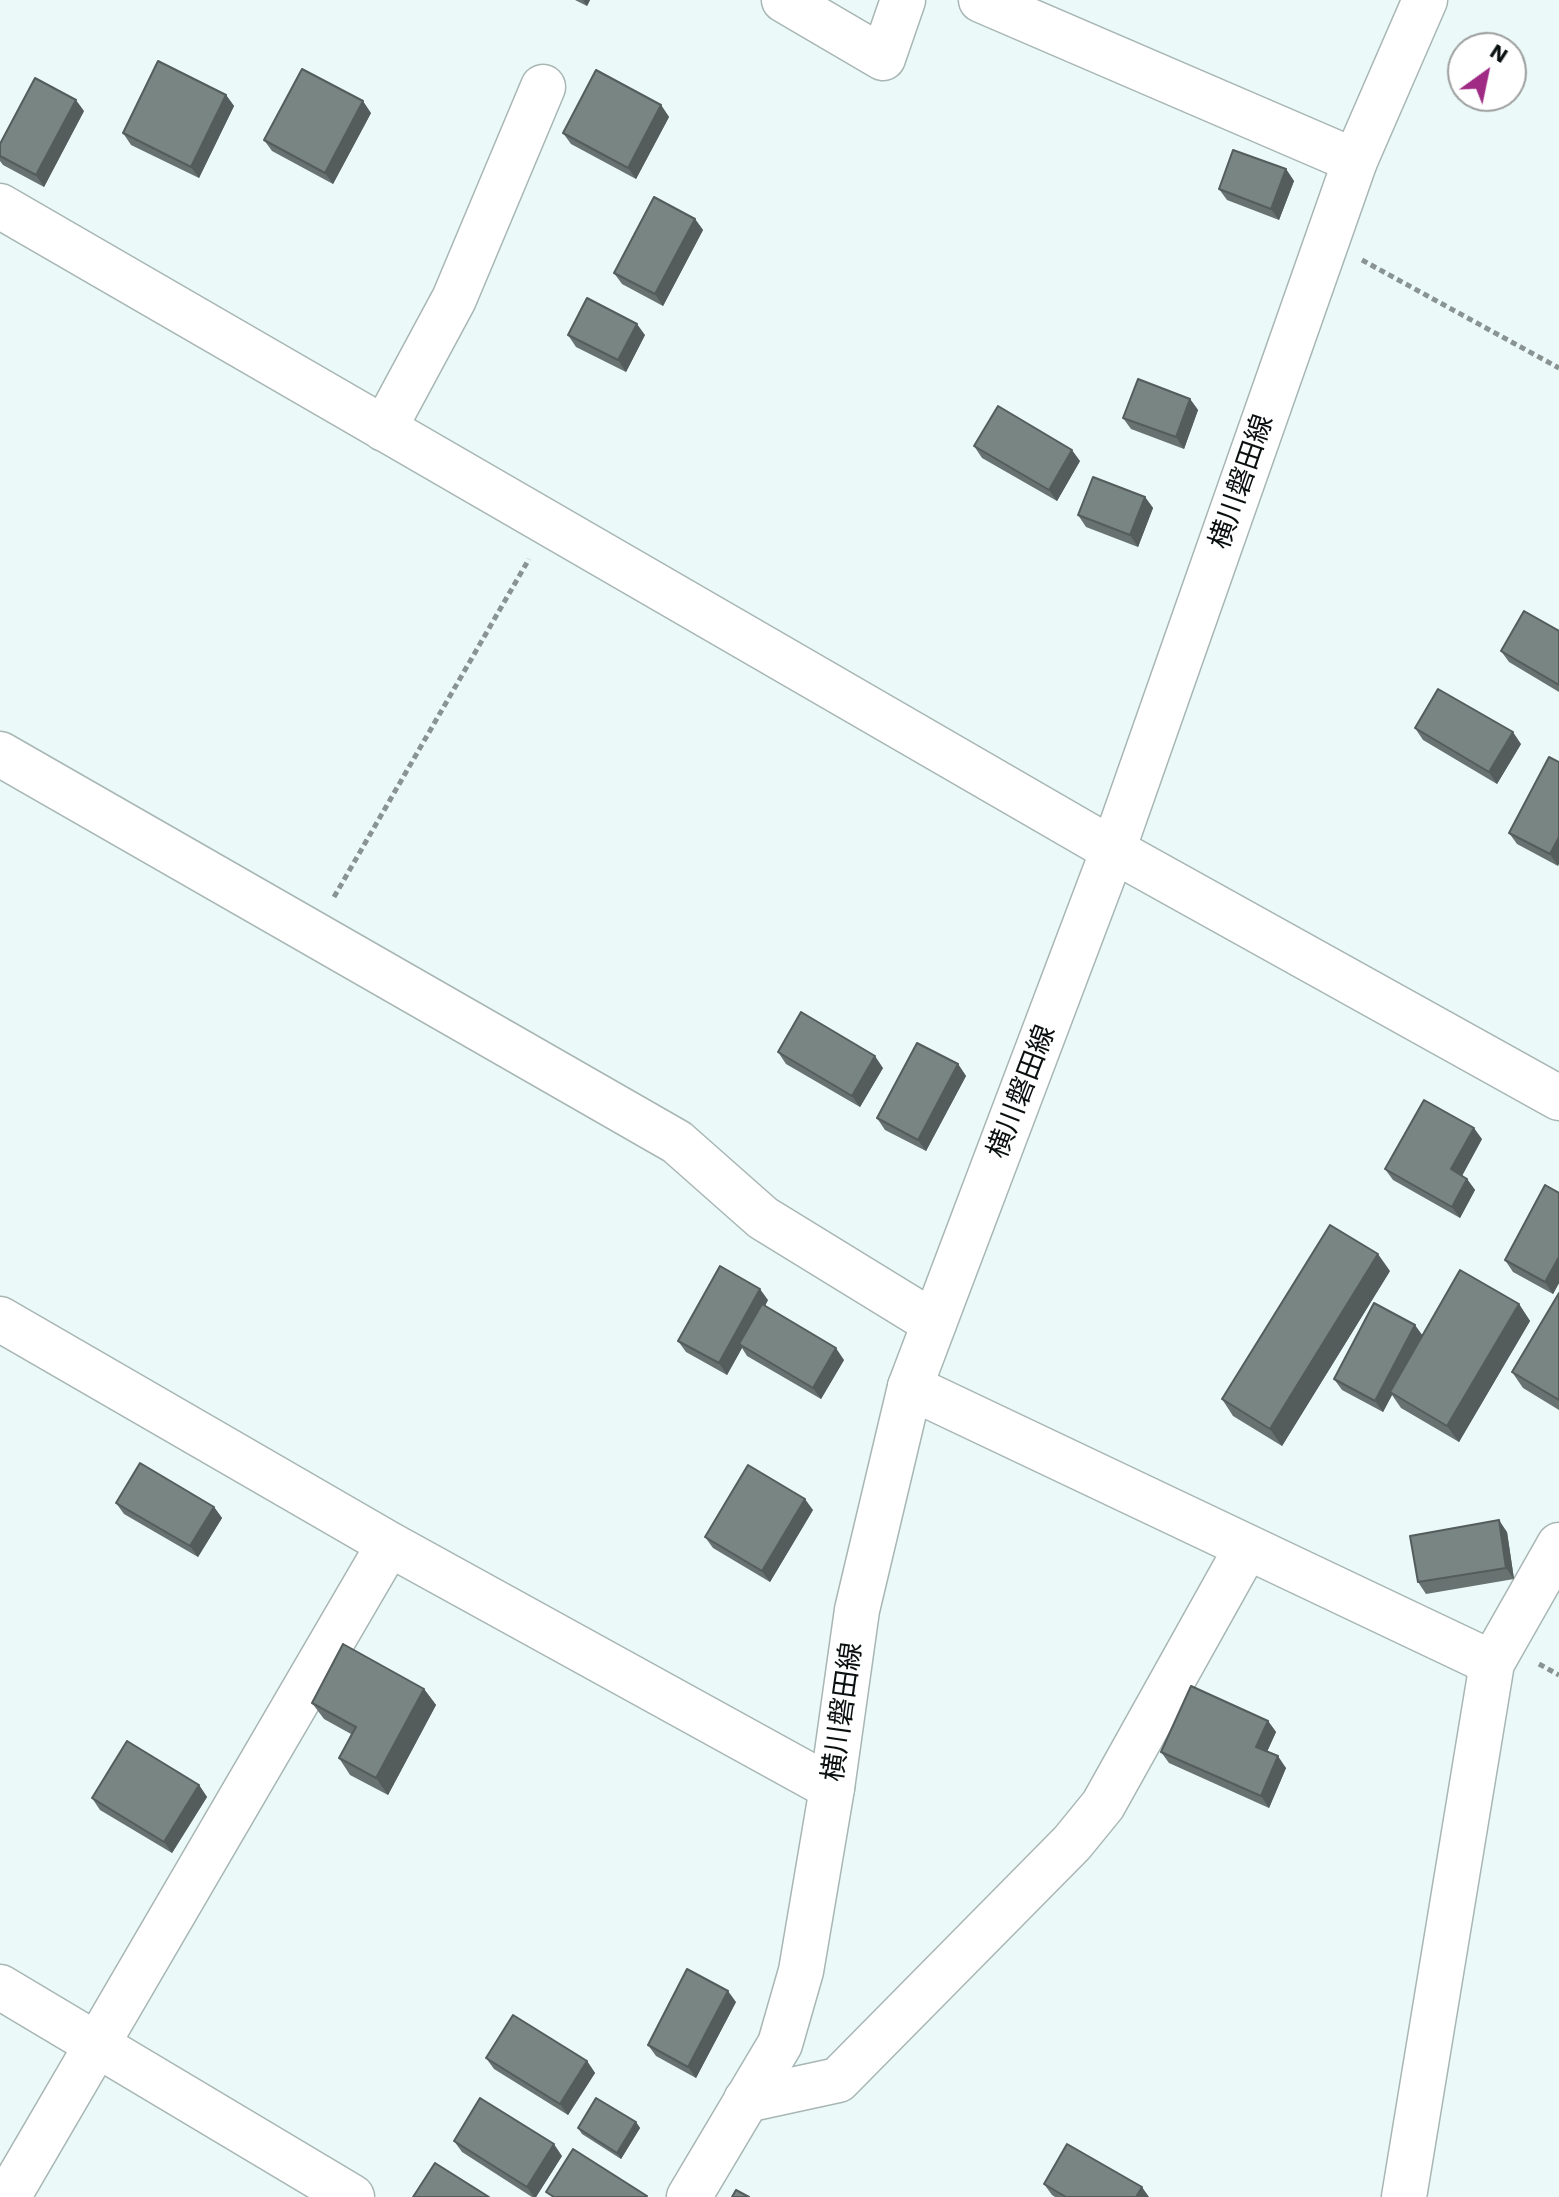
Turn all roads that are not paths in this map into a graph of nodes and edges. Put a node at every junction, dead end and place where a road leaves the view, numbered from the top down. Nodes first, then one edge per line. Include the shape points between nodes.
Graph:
1 (784, 0) edge
2 (903, 0) edge
3 (981, 0) edge
4 (1425, 0) edge
5 (543, 87) dead end
6 (1355, 161) junction
7 (0, 206) edge
8 (384, 429) junction
9 (0, 754) edge
10 (1113, 850) junction
11 (1559, 1098) edge
12 (0, 1319) edge
13 (934, 1323) junction
14 (910, 1387) junction
15 (389, 1544) junction
16 (1559, 1545) edge
17 (1247, 1547) junction
18 (1492, 1663) junction
19 (832, 1788) junction
20 (0, 1987) edge
21 (97, 2043) junction
22 (746, 2100) junction
23 (8, 2197) edge
24 (352, 2197) edge
25 (689, 2197) edge
26 (1404, 2197) edge

1 - 2 street via 883,58
3 - 6 street
4 - 6 street, 横川磐田線
5 - 8 street via 454,299
6 - 10 street, 横川磐田線
7 - 8 street
8 - 10 street
9 - 13 street via 677,1142 763,1218
10 - 11 street
10 - 13 street, 横川磐田線
12 - 15 street
13 - 14 street, 横川磐田線
14 - 17 street
14 - 19 street, 横川磐田線 via 857,1610
15 - 19 street
15 - 21 street
16 - 18 street
17 - 18 street
17 - 22 street via 1103,1805 1072,1843 838,2080
18 - 26 street
19 - 22 street, 横川磐田線 via 801,1971 780,2044
20 - 21 street
21 - 23 street
21 - 24 street
22 - 25 street, 横川磐田線

